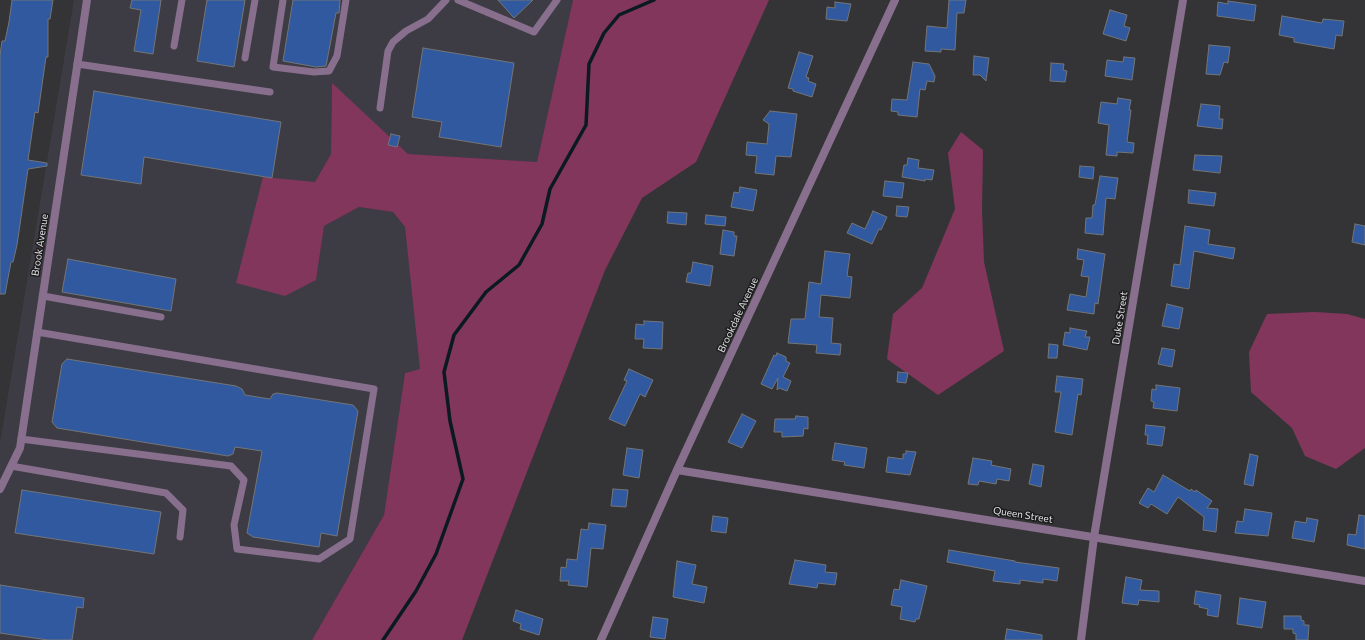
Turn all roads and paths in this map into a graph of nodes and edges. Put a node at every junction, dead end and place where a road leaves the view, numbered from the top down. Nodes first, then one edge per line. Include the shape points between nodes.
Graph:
1 (87, 0) edge
2 (182, 0) edge
3 (255, 0) edge
4 (282, 0) edge
5 (346, 0) edge
6 (446, 0) edge
7 (458, 0) edge
8 (557, 0) edge
9 (895, 0) edge
10 (1183, 0) edge
11 (174, 46) dead end
12 (245, 58) dead end
13 (77, 64) junction
14 (270, 92) dead end
15 (380, 108) dead end
16 (43, 296) junction
17 (162, 317) dead end
18 (37, 332) junction
19 (21, 439) junction
20 (11, 466) junction
21 (677, 470) junction
22 (3, 474) edge
23 (0, 489) edge
24 (1094, 536) junction
25 (180, 537) dead end
26 (1365, 580) edge
27 (601, 640) edge
28 (1081, 640) edge

1 - 13 street, Brook Avenue
2 - 11 lane
3 - 12 lane
4 - 5 lane via 273,67 314,72 329,71 337,56
6 - 15 lane via 428,19 406,31 393,42 388,51
7 - 8 lane via 534,32
9 - 21 street, Brookdale Avenue
10 - 24 street, Duke Street
13 - 14 lane
13 - 16 street, Brook Avenue
16 - 17 lane
16 - 18 street, Brook Avenue
18 - 19 street, Brook Avenue
18 - 19 lane via 374,388 350,539 319,559 237,549 234,525 244,480 231,466
19 - 20 street, Brook Avenue via 20,448
20 - 22 street, Brook Avenue
20 - 25 lane via 166,493 184,510
21 - 24 street, Queen Street
21 - 27 street, Brookdale Avenue
22 - 23 street, Brook Avenue
24 - 26 street, Queen Street
24 - 28 street, Duke Street

